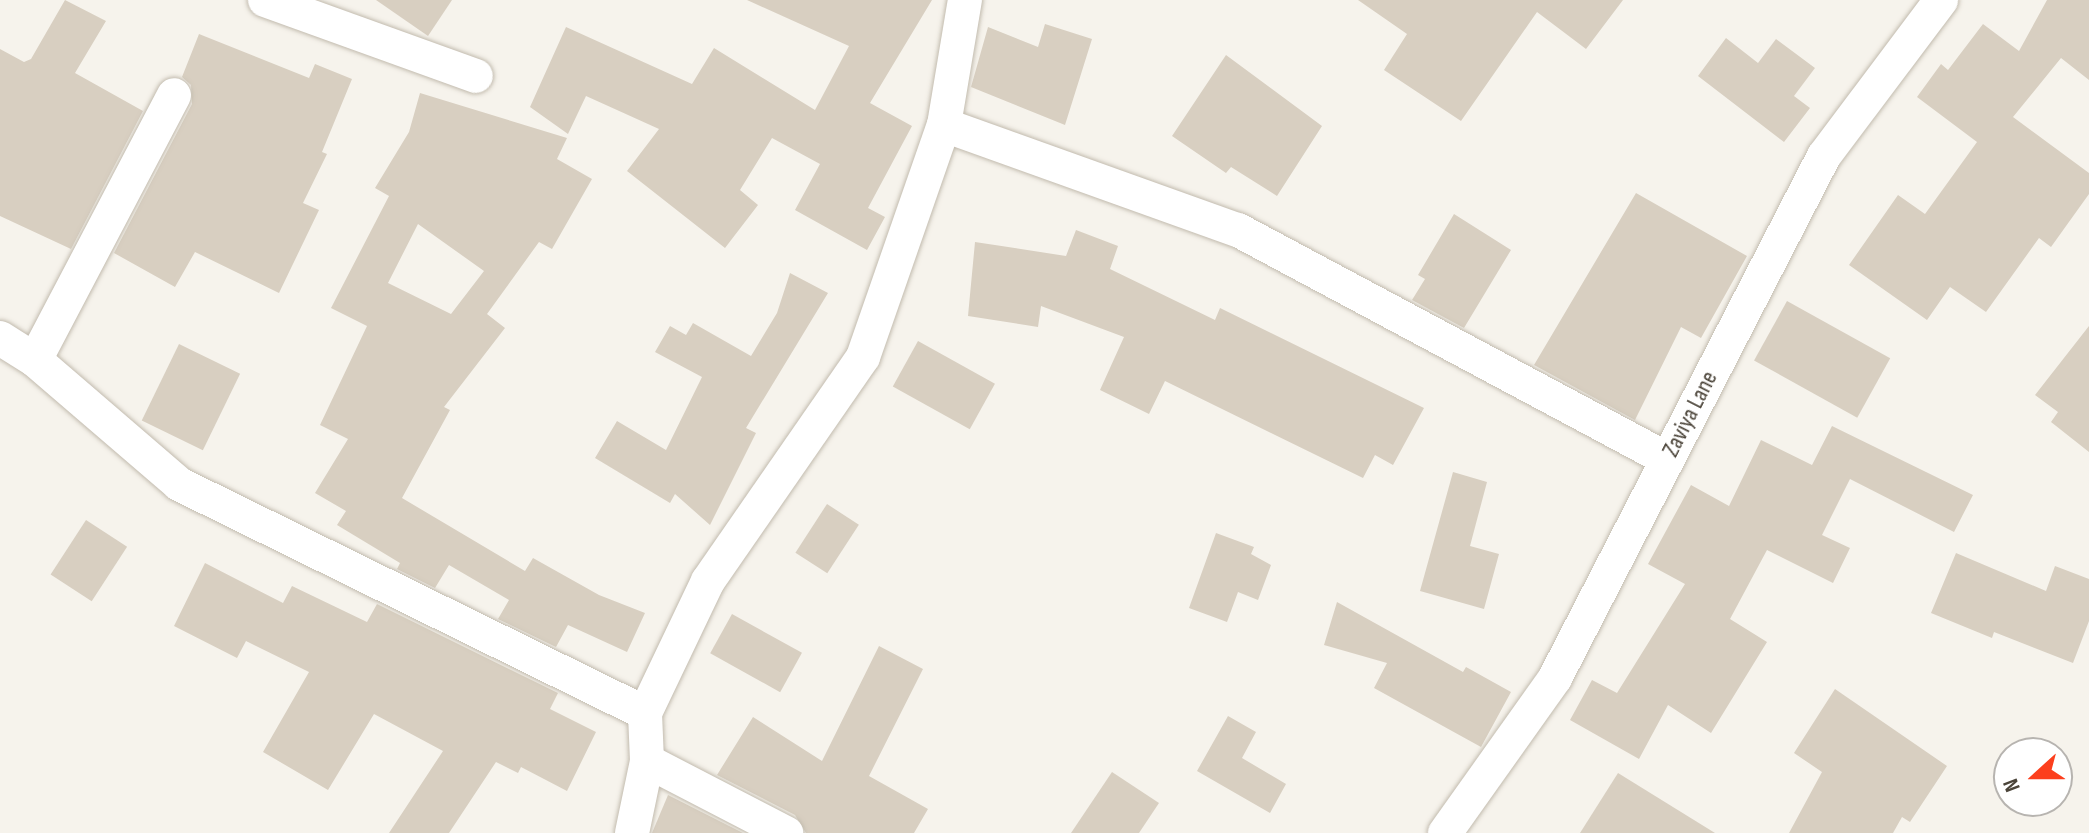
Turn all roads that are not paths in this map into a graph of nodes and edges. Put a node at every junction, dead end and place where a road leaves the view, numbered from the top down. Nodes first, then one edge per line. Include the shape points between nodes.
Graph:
1 (265, 0) edge
2 (965, 0) edge
3 (1941, 0) edge
4 (476, 76) dead end
5 (174, 95) dead end
6 (944, 125) junction
7 (0, 338) edge
8 (35, 360) junction
9 (1666, 459) junction
10 (645, 713) junction
11 (647, 761) junction
12 (632, 833) edge
13 (786, 833) edge
14 (1445, 833) edge

1 - 4 street
2 - 6 street
3 - 9 street, Zaviya Lane via 1824,156
5 - 8 street
6 - 9 street via 1238,230
6 - 10 street via 863,357 708,581
7 - 8 street
8 - 10 street via 179,484
9 - 14 street, Zaviya Lane via 1555,678
10 - 11 street
11 - 12 street
11 - 13 street

